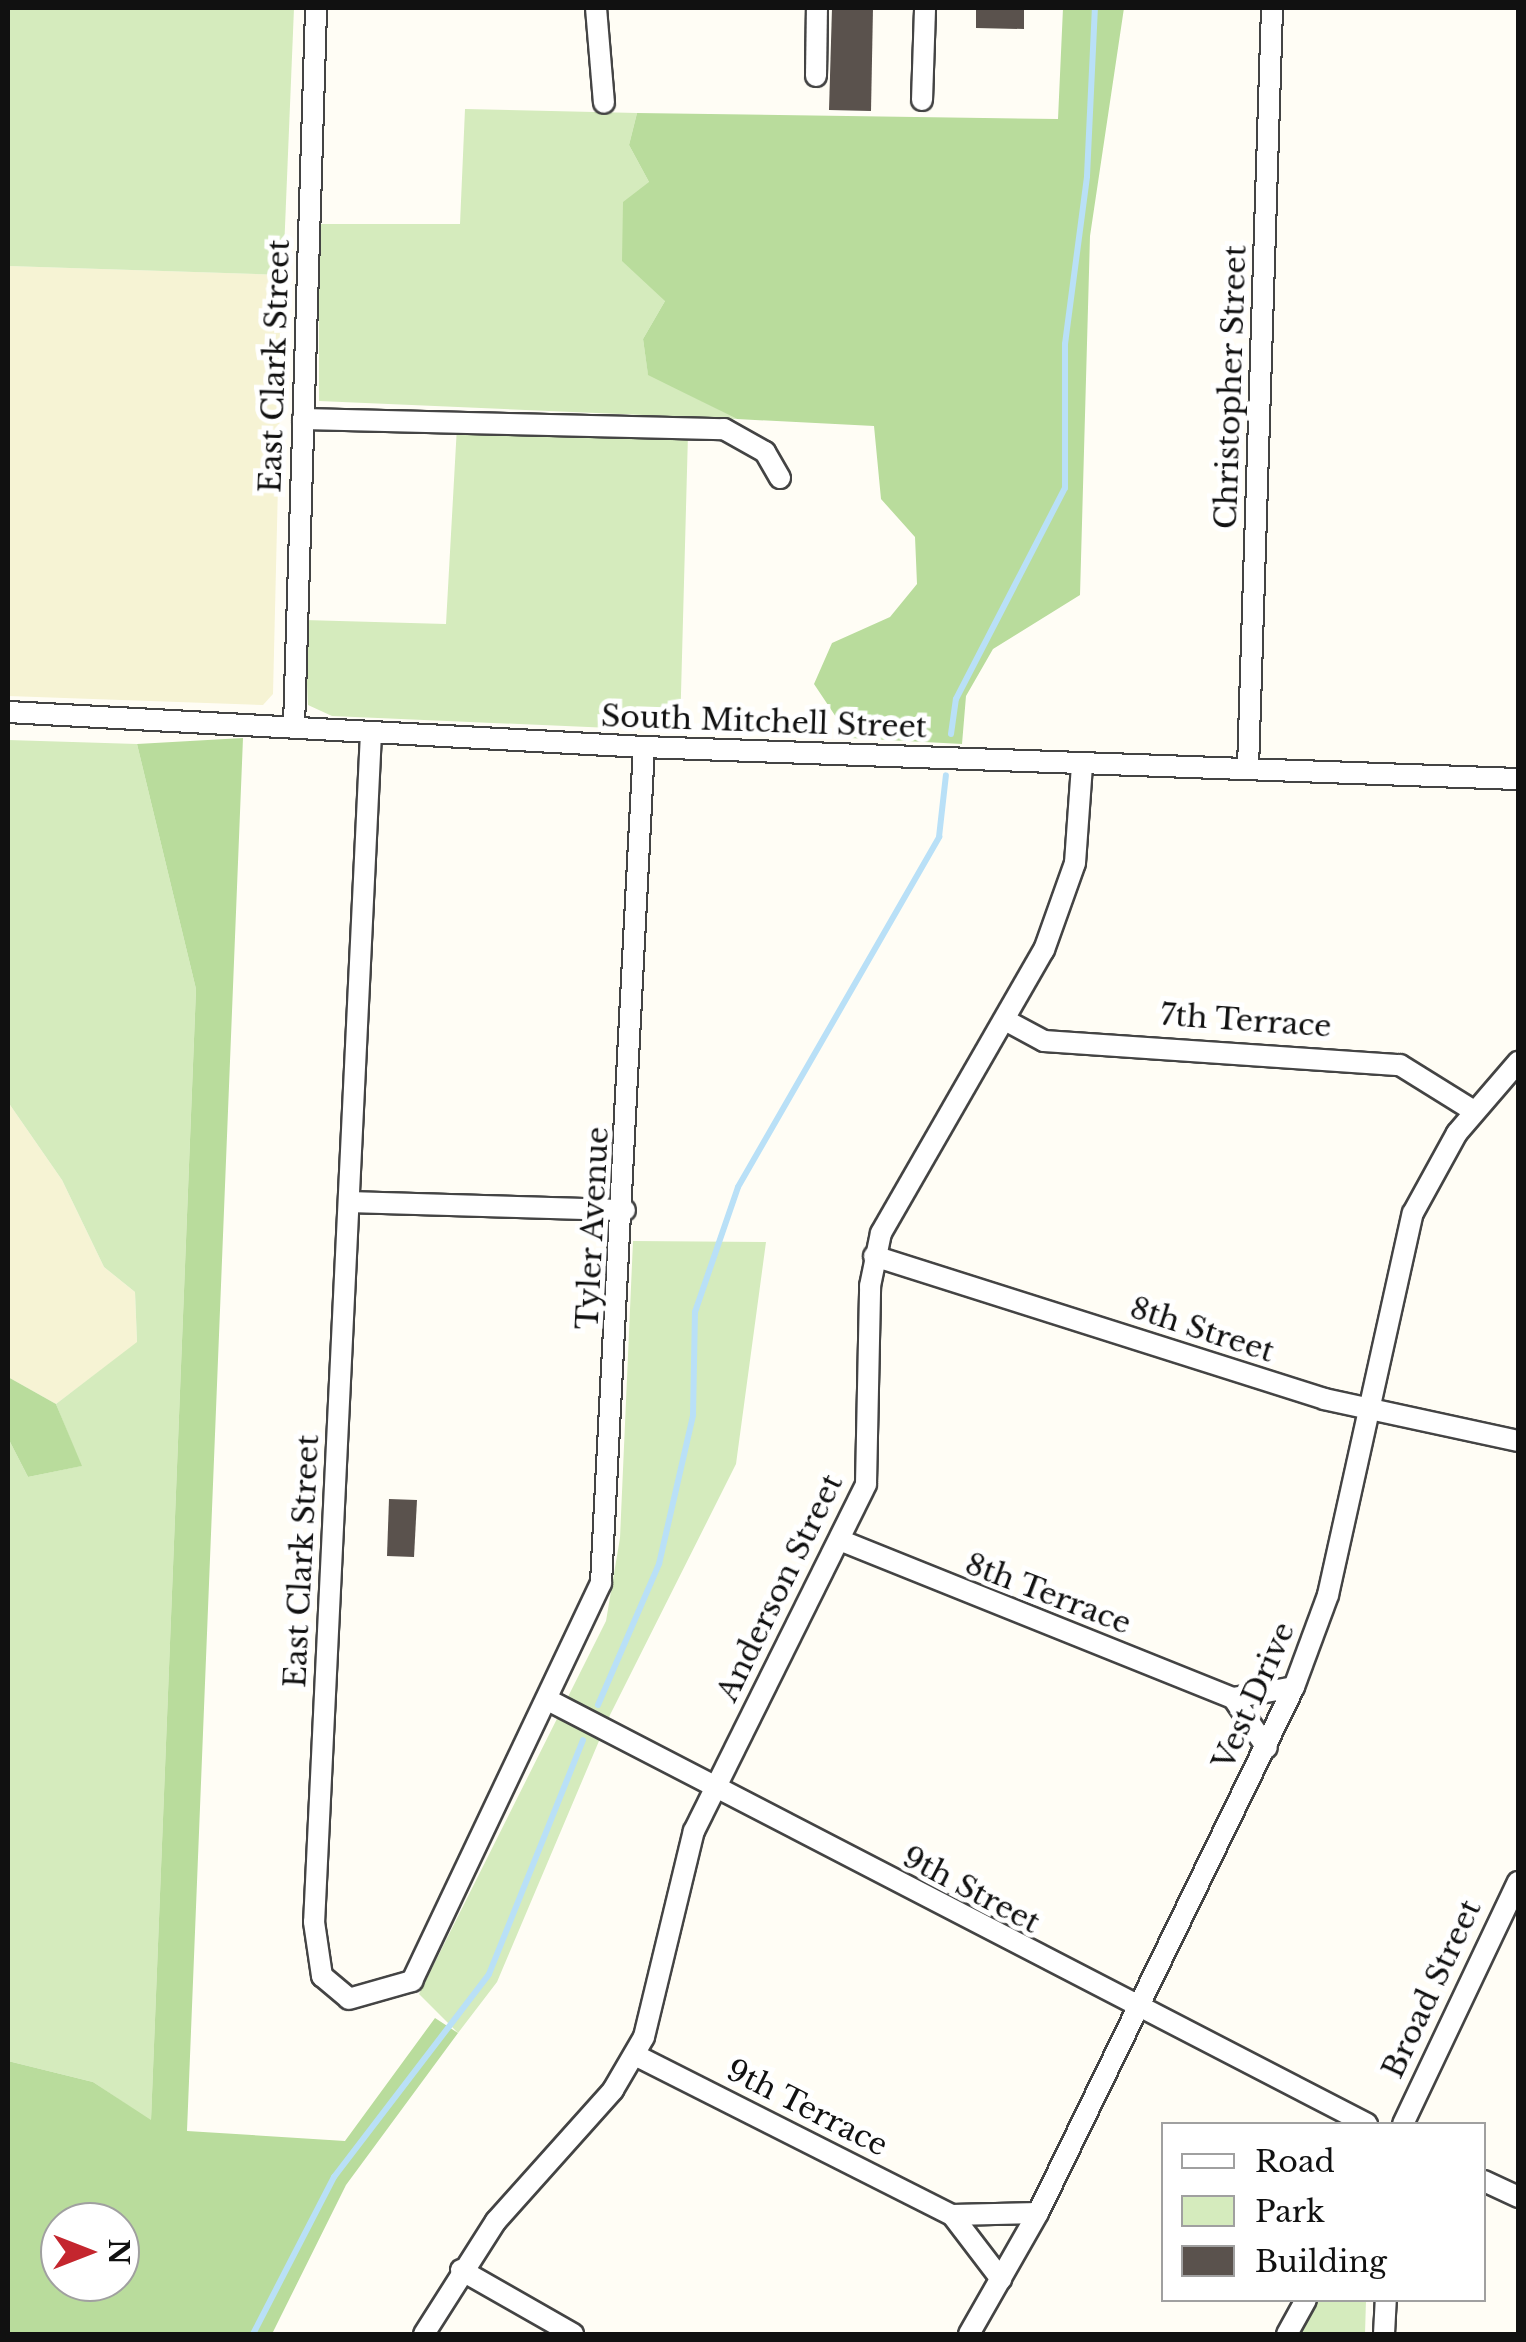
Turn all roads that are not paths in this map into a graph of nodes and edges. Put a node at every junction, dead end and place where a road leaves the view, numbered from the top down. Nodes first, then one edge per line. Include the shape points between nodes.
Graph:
1 (316, 8) edge
2 (596, 8) edge
3 (817, 8) edge
4 (925, 8) edge
5 (1272, 8) edge
6 (816, 76) dead end
7 (922, 100) dead end
8 (604, 103) dead end
9 (303, 419) junction
10 (780, 478) dead end
11 (8, 712) edge
12 (294, 726) junction
13 (371, 733) junction
14 (644, 748) junction
15 (1082, 765) junction
16 (1248, 768) junction
17 (1518, 779) edge
18 (1005, 1020) junction
19 (1518, 1062) edge
20 (1474, 1111) junction
21 (350, 1202) junction
22 (625, 1210) junction
23 (874, 1256) junction
24 (1368, 1408) junction
25 (1518, 1441) edge
26 (842, 1541) junction
27 (1294, 1687) junction
28 (1233, 1698) junction
29 (550, 1700) junction
30 (1267, 1748) junction
31 (714, 1787) junction
32 (1518, 1882) edge
33 (1136, 2009) junction
34 (635, 2055) junction
35 (1363, 2122) edge
36 (1405, 2122) edge
37 (1486, 2182) edge
38 (1518, 2197) edge
39 (1038, 2213) junction
40 (952, 2216) junction
41 (462, 2270) junction
42 (1001, 2279) junction
43 (1305, 2302) edge
44 (1386, 2302) edge
45 (424, 2334) edge
46 (573, 2334) edge
47 (968, 2334) edge
48 (1287, 2334) edge
49 (1384, 2334) edge

1 - 9 street, East Clark Street
2 - 8 street
3 - 6 street
4 - 7 street
5 - 16 street, Christopher Street
9 - 10 street via 724,428 765,452
9 - 12 street, East Clark Street
11 - 12 street, South Mitchell Street
12 - 13 street, South Mitchell Street
13 - 14 street, South Mitchell Street
13 - 21 street, East Clark Street
14 - 15 street, South Mitchell Street
14 - 22 street, Tyler Avenue
15 - 16 street, South Mitchell Street
15 - 18 street, Anderson Street via 1080,834 1059,914
16 - 17 street, South Mitchell Street
18 - 20 street, 7th Terrace via 1044,1040 1400,1065
18 - 23 street, Anderson Street
19 - 20 street, Vest Drive
20 - 24 street, Vest Drive via 1413,1214
21 - 22 street
21 - 29 street, East Clark Street via 314,1922 334,1992 366,1998 412,1981
22 - 29 street, Tyler Avenue via 601,1583
23 - 24 street, 8th Street
23 - 26 street, Anderson Street via 871,1456
24 - 25 street, 8th Street
24 - 27 street, Vest Drive via 1328,1595
26 - 28 street, 8th Terrace
26 - 31 street, Anderson Street
27 - 28 street
27 - 30 street, Vest Drive
28 - 30 street
29 - 31 street, 9th Street
30 - 33 street, Vest Drive
31 - 33 street, 9th Street
31 - 34 street, Anderson Street via 669,1904 660,1984
32 - 36 street, Broad Street
33 - 35 street, 9th Street
33 - 39 street, Vest Drive
34 - 40 street, 9th Terrace
34 - 41 street, Anderson Street
37 - 38 street
39 - 40 street, 9th Terrace
39 - 42 street, Vest Drive
40 - 42 street, 9th Terrace
41 - 45 street, Anderson Street
41 - 46 street
42 - 47 street, Vest Drive
43 - 48 street
44 - 49 street

